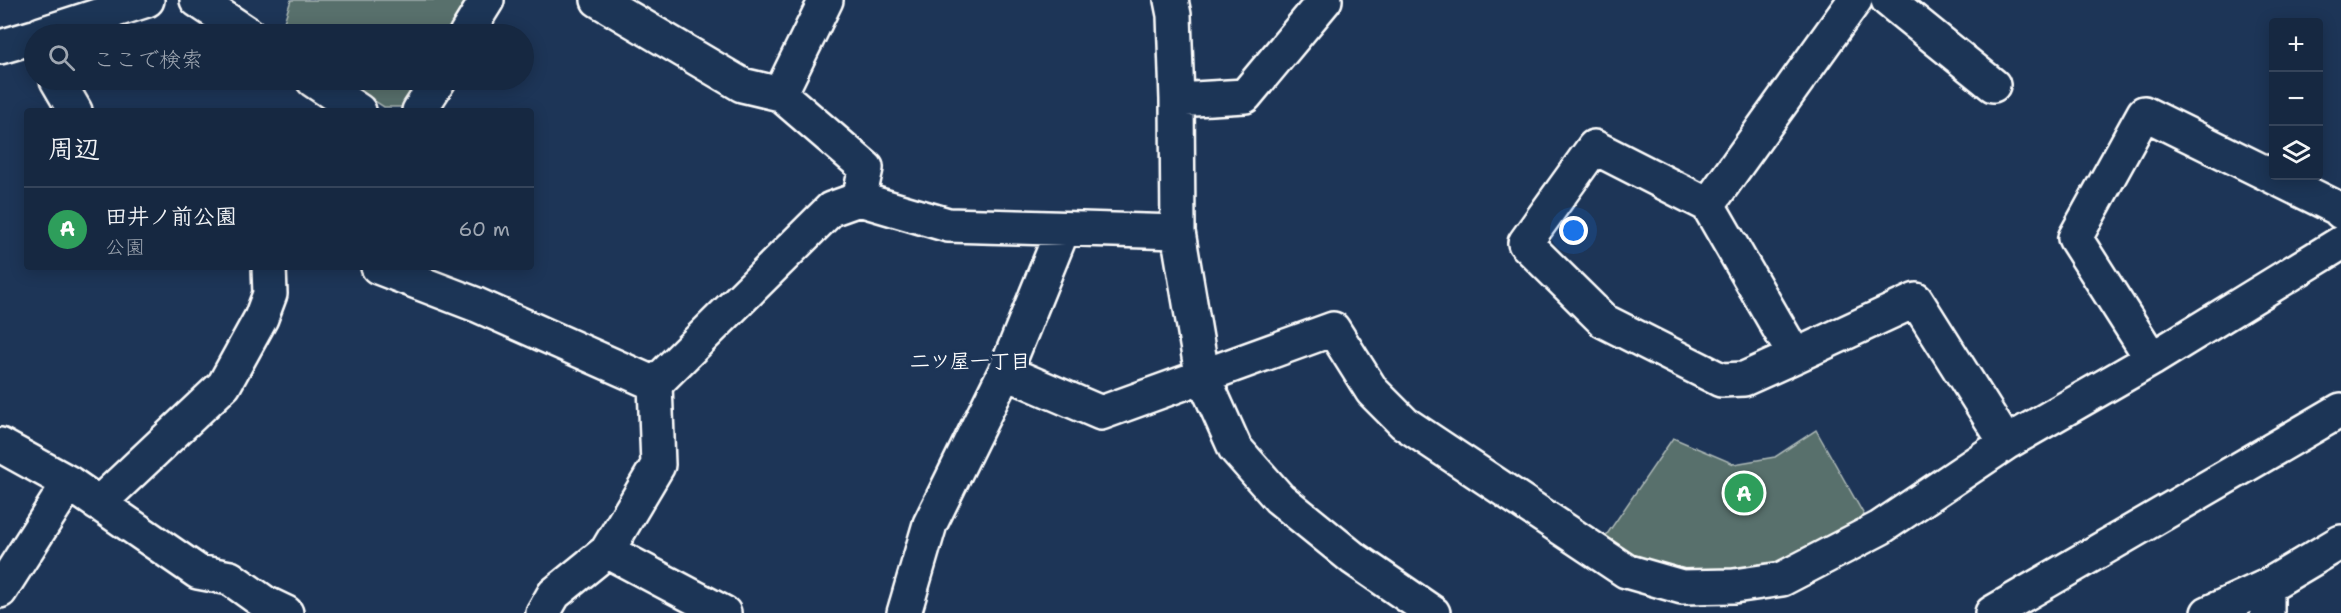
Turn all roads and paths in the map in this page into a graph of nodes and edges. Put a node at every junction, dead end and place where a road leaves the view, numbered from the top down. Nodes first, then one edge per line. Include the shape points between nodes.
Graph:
1 (147, 0) edge
2 (198, 0) edge
3 (487, 0) edge
4 (598, 0) edge
5 (826, 0) edge
6 (1171, 0) edge
7 (1325, 0) edge
8 (1855, 0) edge
9 (1888, 0) edge
10 (72, 24) edge
11 (233, 24) edge
12 (472, 24) edge
13 (24, 40) edge
14 (0, 47) edge
15 (1993, 85) dead end
16 (63, 90) edge
17 (328, 90) edge
18 (433, 90) edge
19 (780, 94) junction
20 (1177, 100) junction
21 (73, 108) edge
22 (355, 108) edge
23 (421, 108) edge
24 (859, 199) junction
25 (1708, 205) junction
26 (2341, 212) edge
27 (1063, 229) junction
28 (1178, 232) junction
29 (2341, 243) edge
30 (269, 270) edge
31 (386, 270) edge
32 (1795, 356) junction
33 (2152, 359) junction
34 (1005, 372) junction
35 (1202, 374) junction
36 (655, 384) junction
37 (2341, 410) edge
38 (2006, 443) junction
39 (0, 445) edge
40 (69, 483) junction
41 (98, 504) junction
42 (2341, 542) edge
43 (607, 551) junction
44 (0, 591) edge
45 (2267, 600) edge
46 (286, 613) edge
47 (543, 613) edge
48 (724, 613) edge
49 (904, 613) edge
50 (1433, 613) edge
51 (1992, 613) edge
52 (2208, 613) edge

1 - 10 street
2 - 11 street
3 - 12 street
4 - 19 street via 742,85
5 - 19 street
6 - 20 street
7 - 20 street via 1245,96
8 - 25 street
9 - 15 street
13 - 14 street
16 - 21 street
17 - 22 street
18 - 23 street
19 - 24 street via 866,168
20 - 28 street
24 - 27 street via 948,225
24 - 36 street via 831,209
25 - 32 street
25 - 32 street via 1594,147 1525,243 1604,321 1721,380 1744,379
26 - 33 street via 2145,113 2075,238
27 - 28 street
27 - 34 street
28 - 35 street
29 - 33 street
30 - 41 street via 270,294 261,318 224,385
31 - 36 street via 477,305
32 - 38 street via 1916,300
33 - 38 street
34 - 35 street via 1101,413
34 - 49 street via 930,524
35 - 38 street via 1333,329 1372,392 1404,423 1626,572 1682,587 1734,586 1782,579 1880,528
35 - 50 street via 1235,448 1279,498 1353,558
36 - 43 street via 658,465
37 - 51 street
39 - 40 street
40 - 41 street
40 - 44 street
41 - 46 street via 198,572 230,578
42 - 45 street
43 - 47 street via 554,594
43 - 48 street
45 - 52 street

